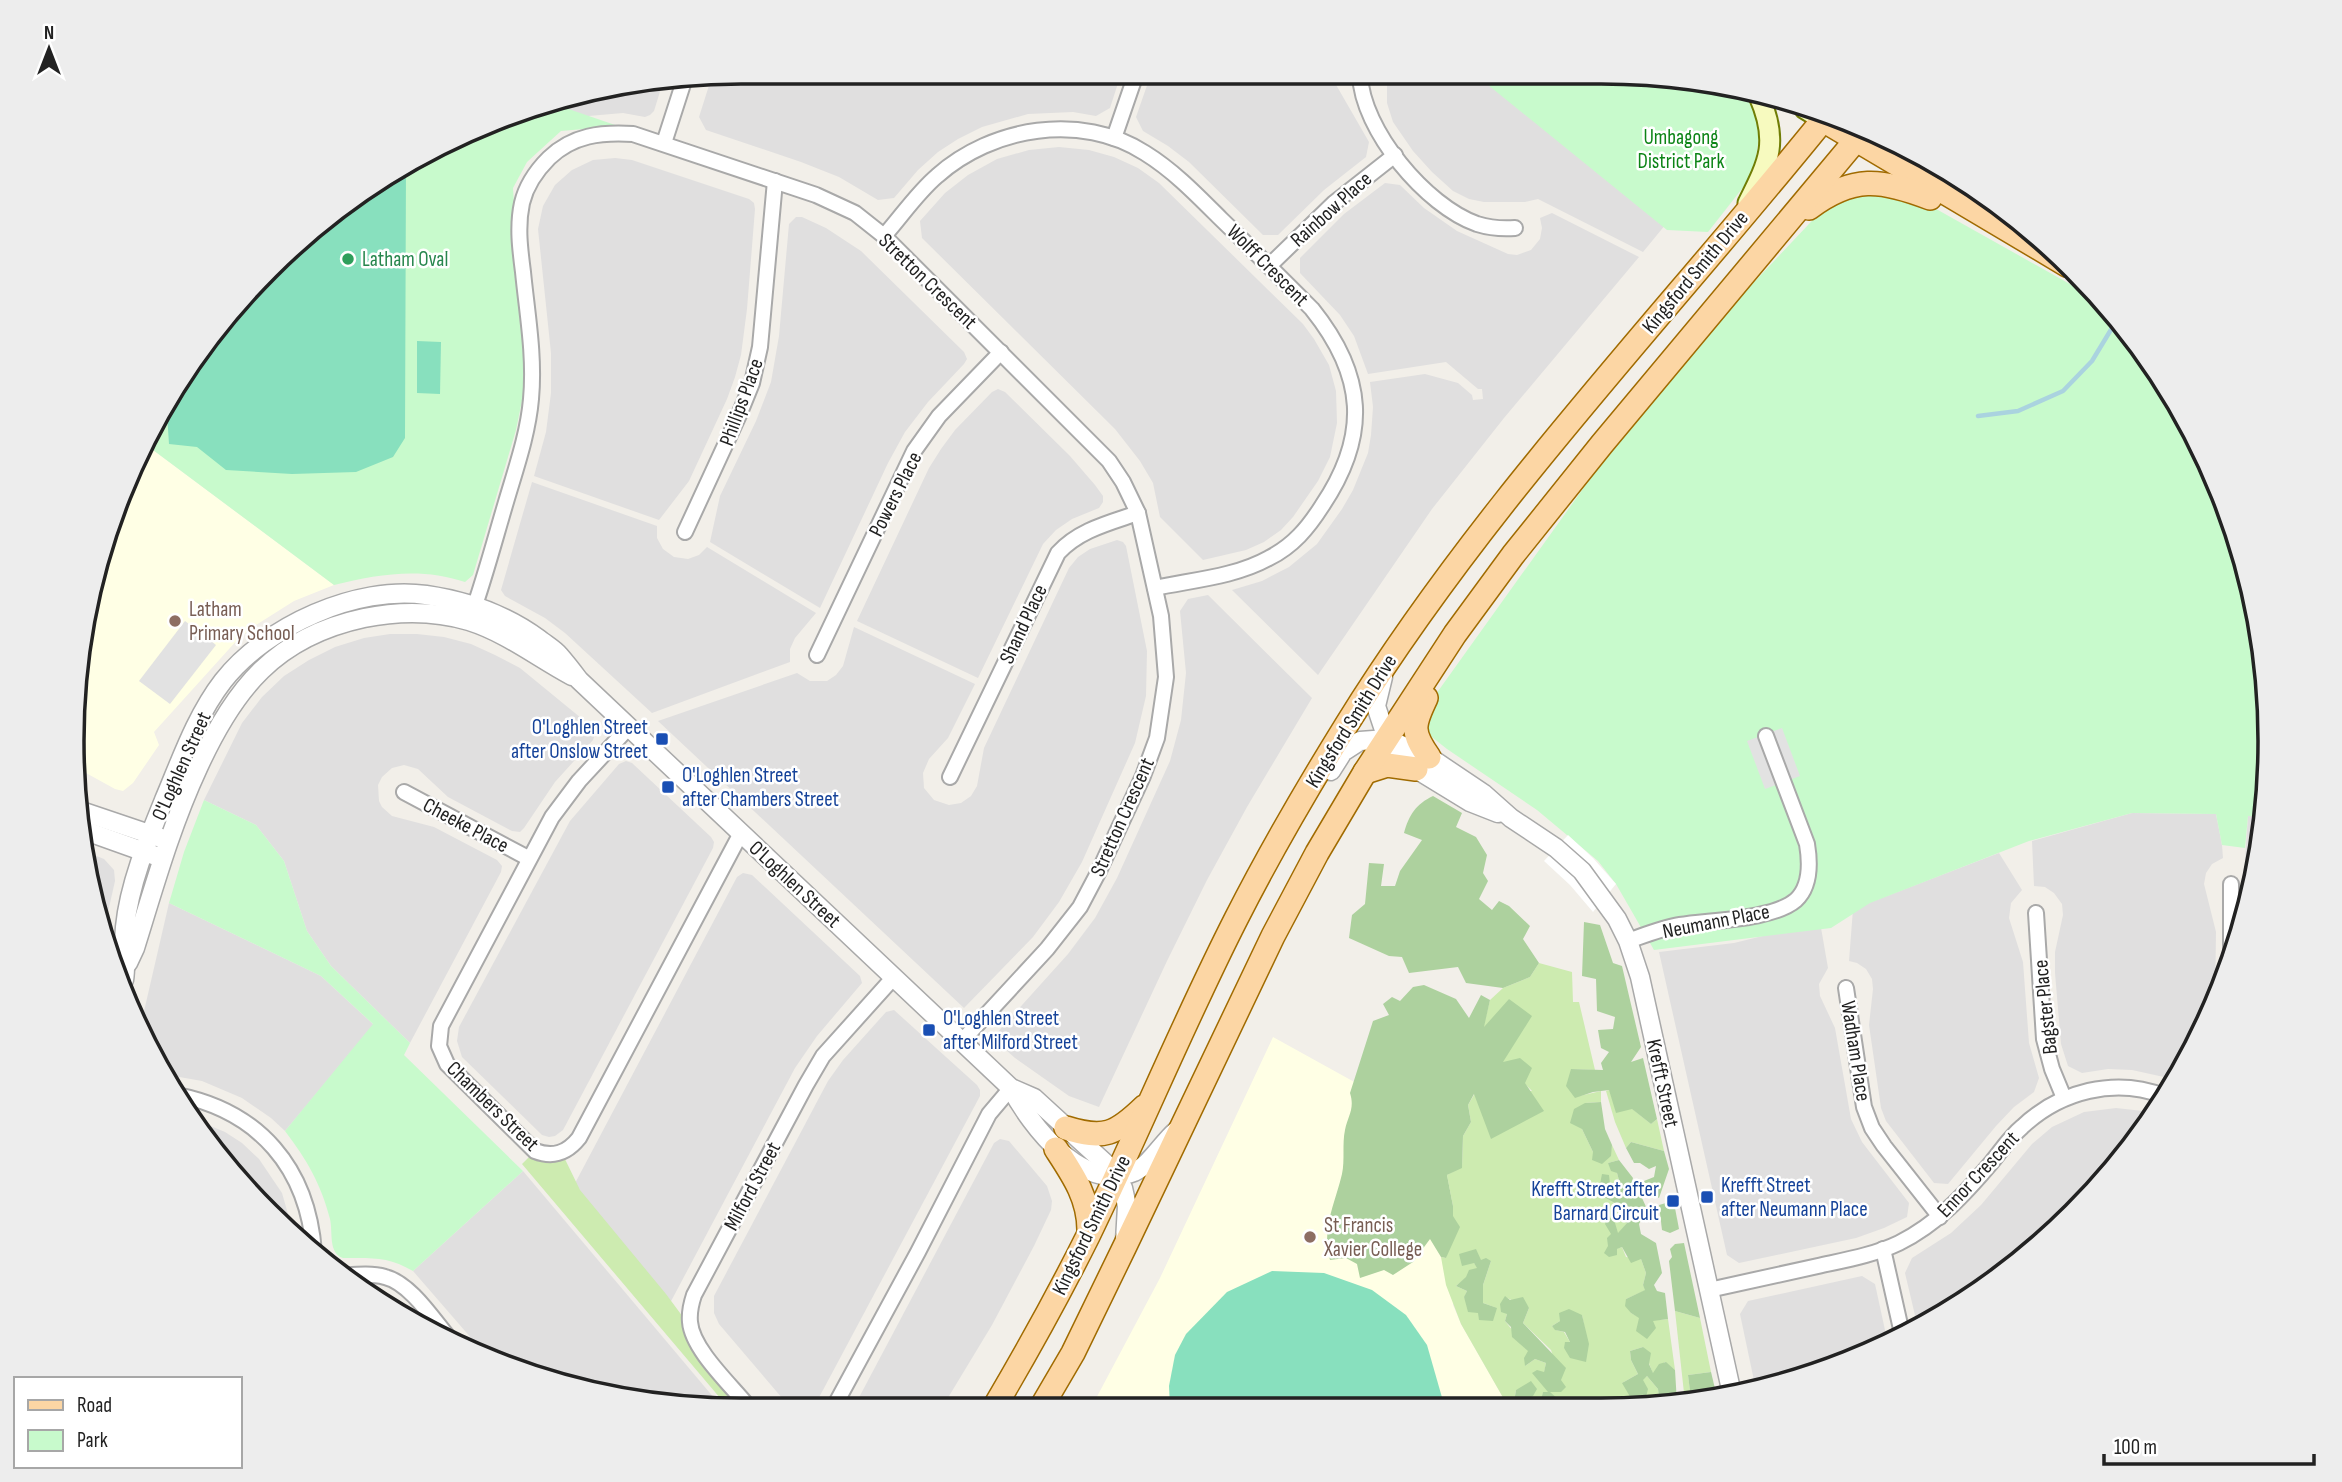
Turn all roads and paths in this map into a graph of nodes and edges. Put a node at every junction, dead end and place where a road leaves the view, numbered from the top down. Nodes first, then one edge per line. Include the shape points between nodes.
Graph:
1 (1133, 84) edge
2 (1360, 84) edge
3 (682, 87) edge
4 (1762, 104) edge
5 (1814, 120) edge
6 (1114, 138) junction
7 (1860, 138) edge
8 (664, 143) junction
9 (1878, 146) edge
10 (1395, 155) junction
11 (775, 181) junction
12 (1740, 219) junction
13 (1992, 222) junction
14 (1515, 228) dead end
15 (1782, 228) junction
16 (884, 236) junction
17 (2030, 244) edge
18 (1269, 266) junction
19 (1001, 352) junction
20 (1138, 513) junction
21 (685, 532) dead end
22 (1155, 588) junction
23 (472, 613) junction
24 (1455, 635) junction
25 (817, 654) dead end
26 (1386, 664) junction
27 (629, 727) junction
28 (1766, 736) dead end
29 (1387, 739) junction
30 (1423, 763) junction
31 (1365, 772) junction
32 (950, 777) dead end
33 (404, 792) dead end
34 (1304, 797) junction
35 (88, 814) edge
36 (91, 832) edge
37 (741, 833) junction
38 (168, 841) junction
39 (147, 843) junction
40 (162, 858) junction
41 (528, 858) junction
42 (2231, 884) dead end
43 (2036, 913) dead end
44 (2231, 927) edge
45 (1628, 941) junction
46 (125, 968) edge
47 (126, 971) edge
48 (894, 977) junction
49 (1846, 988) dead end
50 (962, 1041) junction
51 (1011, 1088) junction
52 (2155, 1093) edge
53 (190, 1098) edge
54 (2064, 1098) junction
55 (1149, 1103) junction
56 (1182, 1125) junction
57 (1061, 1139) junction
58 (1115, 1175) junction
59 (1940, 1217) junction
60 (1089, 1233) junction
61 (312, 1238) edge
62 (1125, 1246) junction
63 (1883, 1249) junction
64 (360, 1275) edge
65 (1709, 1290) junction
66 (436, 1323) edge
67 (1900, 1326) edge
68 (1730, 1385) edge
69 (741, 1398) edge
70 (839, 1398) edge
71 (1000, 1398) edge
72 (1047, 1398) edge

1 - 6 street
2 - 10 street via 1370,118
3 - 8 street
4 - 12 main road via 1771,143 1765,167
5 - 12 main road, Kingsford Smith Drive
6 - 16 street, Wolff Crescent via 1054,129 987,144 936,177
6 - 18 street, Wolff Crescent via 1143,151 1175,174
7 - 15 main road, Kingsford Smith Drive
8 - 11 street, Stretton Crescent
8 - 23 street, Stretton Crescent via 633,134 588,136 553,155 527,190 519,226 533,373 530,410
9 - 13 main road
10 - 14 street via 1416,181 1459,216 1496,229
10 - 18 street, Rainbow Place via 1334,203
11 - 16 street, Stretton Crescent via 855,213
11 - 21 street, Phillips Place via 760,347 752,383
12 - 26 main road, Kingsford Smith Drive via 1487,523
13 - 15 main road via 1906,188 1871,182 1835,191
13 - 17 main road
15 - 24 main road, Kingsford Smith Drive via 1521,545
16 - 19 street, Stretton Crescent
18 - 22 street, Wolff Crescent via 1327,327 1346,363 1355,417 1343,472 1307,529 1278,553 1245,569
19 - 20 street, Stretton Crescent via 1109,461
19 - 25 street, Powers Place via 939,416 914,451
20 - 22 street, Stretton Crescent
20 - 32 street, Shand Place via 1087,531 1058,553
22 - 50 street, Stretton Crescent via 1166,677 1157,738 1143,776 1080,907
23 - 27 street, O'Loghlen Street via 579,680
23 - 38 street, O'Loghlen Street via 380,615 322,631 287,649 267,664 228,710
23 - 39 street, O'Loghlen Street via 415,593 378,596 342,603 281,631 222,682 198,721
24 - 29 main road, Kingsford Smith Drive
24 - 30 main road via 1415,721
26 - 29 street via 1376,706
26 - 34 main road, Kingsford Smith Drive
27 - 37 street, O'Loghlen Street
27 - 41 street, Chambers Street via 565,798
28 - 45 street, Neumann Place via 1807,844 1808,877 1798,899 1765,914 1677,926
29 - 30 street, Krefft Street
29 - 31 main road, Kingsford Smith Drive
29 - 34 street via 1360,741 1343,752 1327,778
30 - 31 main road via 1387,765
30 - 45 street, Krefft Street via 1484,794 1556,848 1604,898
31 - 56 main road, Kingsford Smith Drive via 1273,936
33 - 41 street, Cheeke Place
34 - 55 main road, Kingsford Smith Drive via 1236,920
35 - 39 street
36 - 39 street
37 - 41 street, Chambers Street via 579,1138 572,1147 553,1155 528,1146 454,1073 439,1046 444,1016
37 - 48 street, O'Loghlen Street
38 - 39 street
38 - 40 street, O'Loghlen Street
39 - 40 street
39 - 46 street, O'Loghlen Street via 125,926
40 - 47 street, O'Loghlen Street
42 - 44 street
43 - 54 street, Bagster Place via 2044,1039
45 - 65 street, Krefft Street via 1640,977
48 - 50 street, O'Loghlen Street
48 - 69 street, Milford Street via 823,1056 690,1309 693,1336
49 - 59 street, Wadham Place via 1864,1107 1872,1128
50 - 51 street, O'Loghlen Street
51 - 57 street, O'Loghlen Street via 1021,1108
51 - 70 street via 989,1114
52 - 54 street, Ennor Crescent via 2114,1087
53 - 61 street via 237,1116 280,1153 308,1208
54 - 59 street, Ennor Crescent via 2020,1128
55 - 57 main road via 1110,1132
55 - 58 main road, Kingsford Smith Drive
56 - 58 street via 1135,1171
56 - 62 main road, Kingsford Smith Drive
57 - 58 street, O'Loghlen Street via 1078,1166
57 - 60 main road via 1084,1195
58 - 60 main road, Kingsford Smith Drive
58 - 62 street via 1127,1206
59 - 63 street, Ennor Crescent
60 - 71 main road, Kingsford Smith Drive
62 - 72 main road, Kingsford Smith Drive
63 - 65 street, Ennor Crescent
63 - 67 street
64 - 66 street via 393,1279
65 - 68 street, Krefft Street

